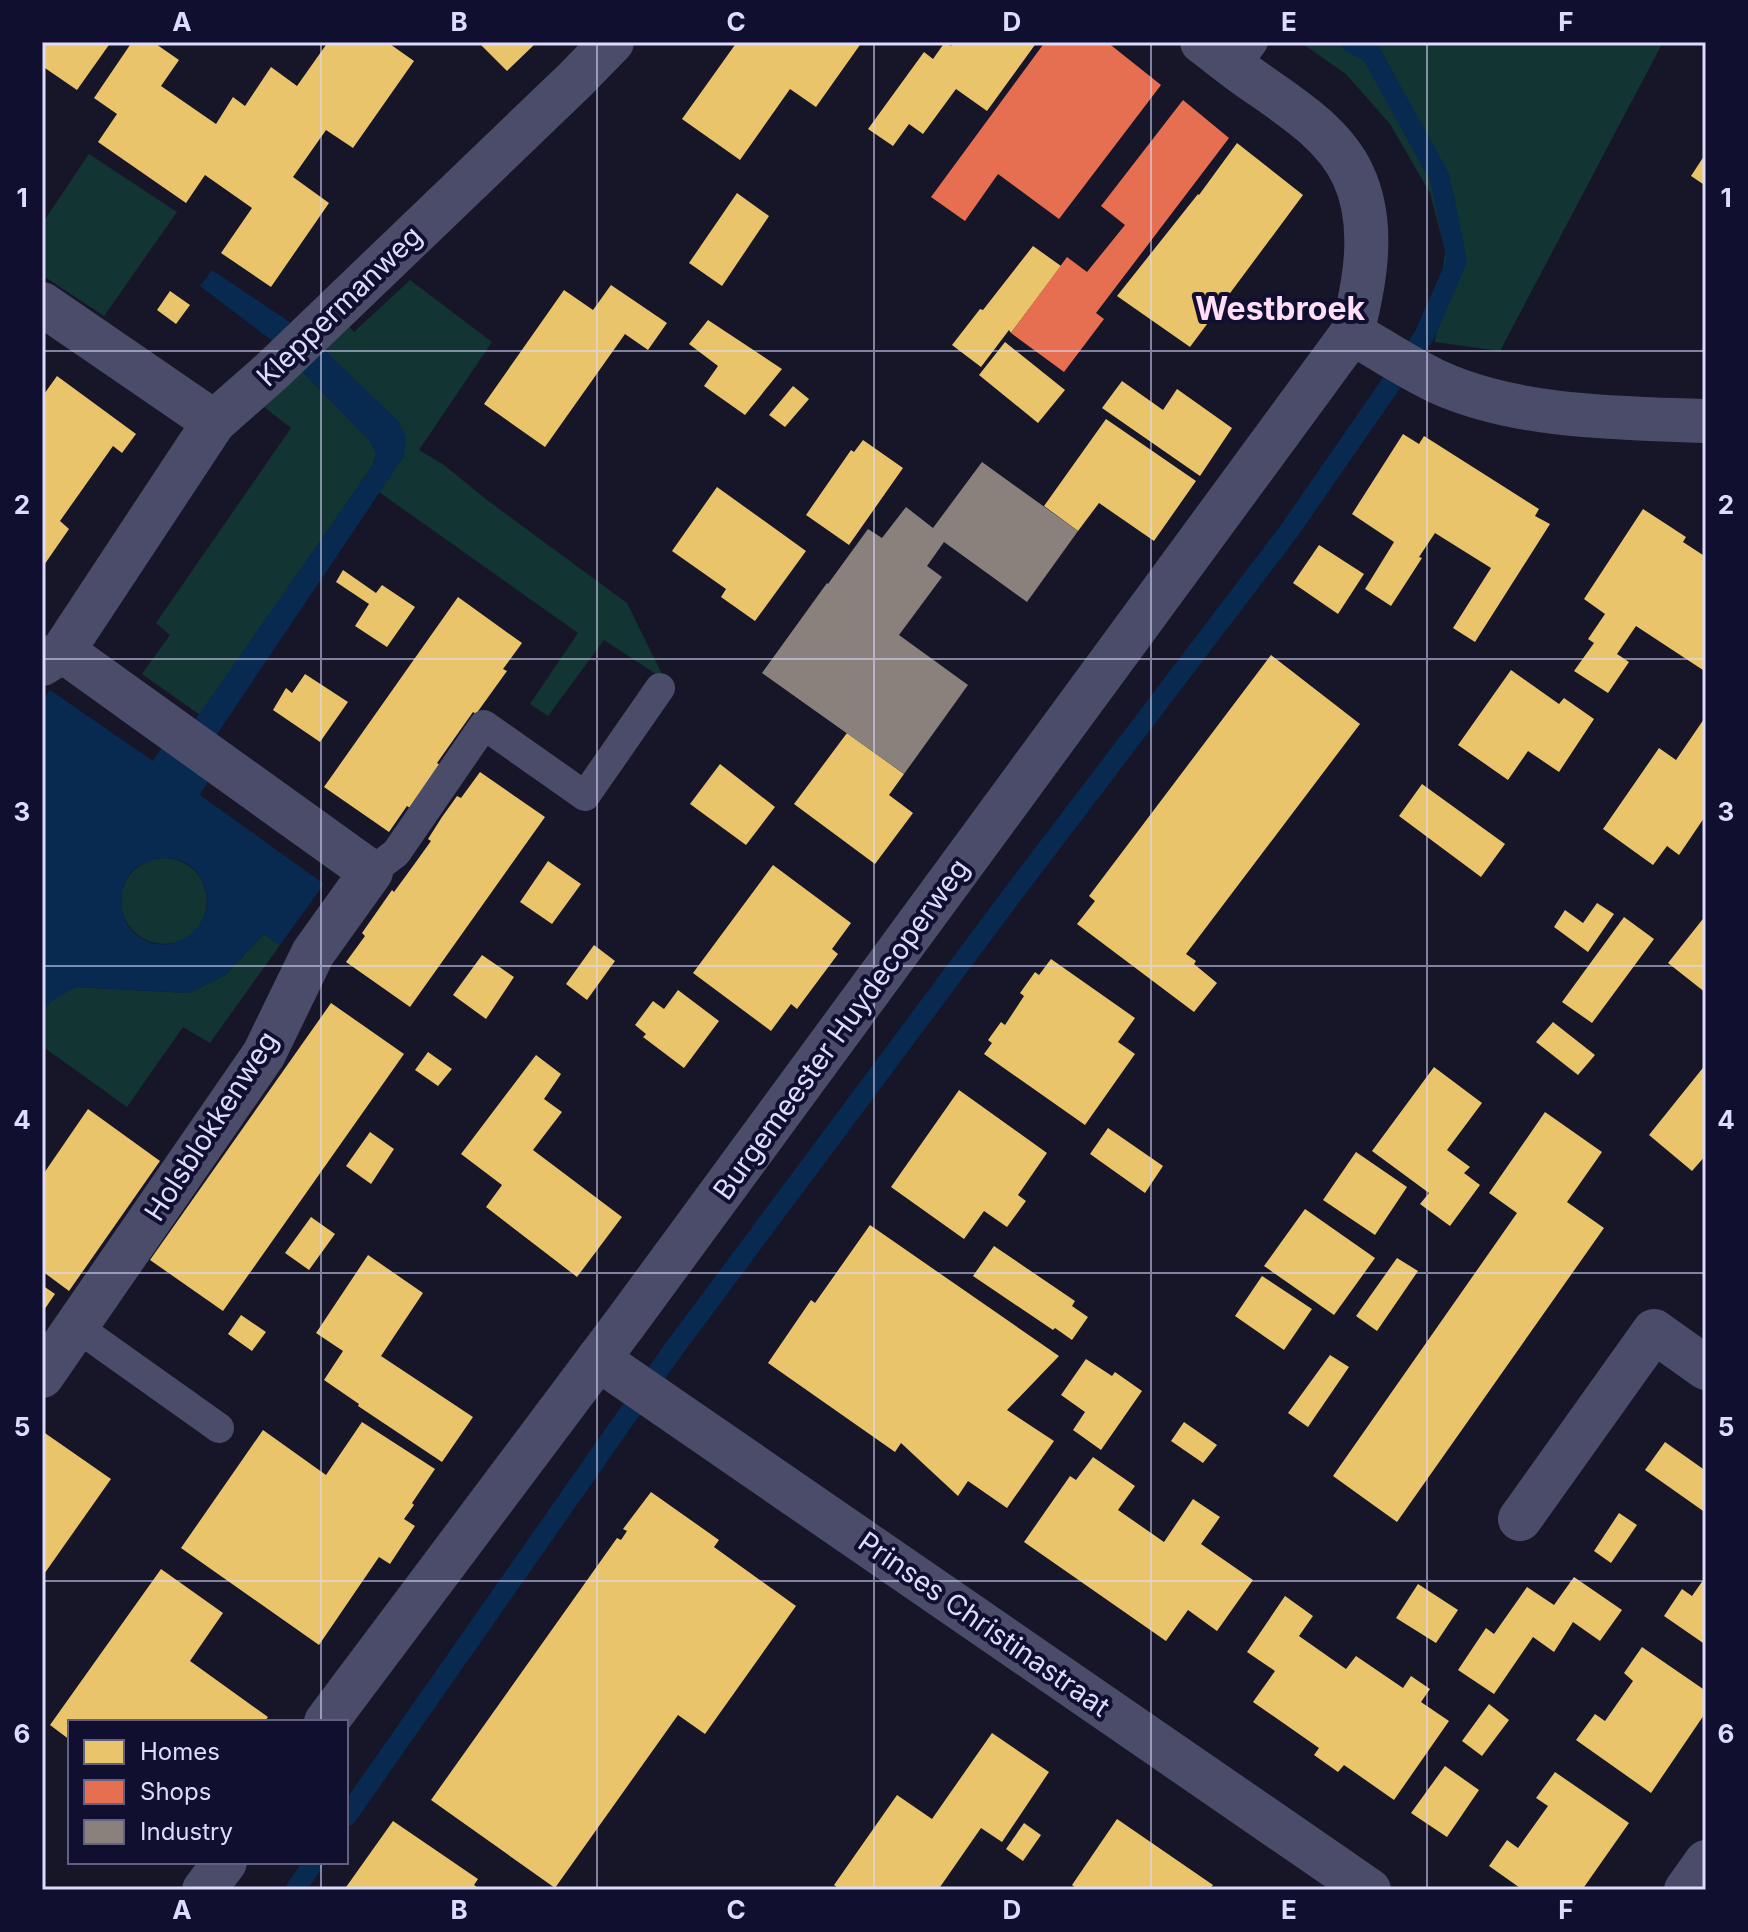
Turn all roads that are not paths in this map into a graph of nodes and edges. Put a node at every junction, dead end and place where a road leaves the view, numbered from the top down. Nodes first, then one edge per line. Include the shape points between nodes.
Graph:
1 (612, 42) edge
2 (1230, 50) edge
3 (42, 304) edge
4 (1362, 338) junction
5 (1706, 421) edge
6 (214, 422) junction
7 (52, 657) edge
8 (660, 688) dead end
9 (371, 872) junction
10 (77, 1327) junction
11 (598, 1359) junction
12 (1706, 1368) edge
13 (42, 1376) edge
14 (219, 1428) dead end
15 (1520, 1519) dead end
16 (327, 1720) edge
17 (1706, 1862) edge
18 (224, 1864) edge
19 (204, 1890) edge
20 (1369, 1890) edge
21 (1686, 1890) edge

1 - 6 street, Kleppermanweg
2 - 4 street via 1306,117 1354,176 1366,235
3 - 6 street
4 - 5 street via 1437,382 1515,406 1613,418
4 - 11 street, Burgemeester Huydecoperweg
6 - 7 street, Kleppermanweg
7 - 9 street via 194,745
8 - 9 lane, Holsblokkenweg via 585,796 484,725 396,853
9 - 10 street, Holsblokkenweg via 313,953 264,1054
10 - 13 street, Holsblokkenweg
10 - 14 lane
11 - 16 street, Burgemeester Huydecoperweg
11 - 20 street, Prinses Christinastraat
12 - 15 street via 1654,1331
17 - 21 street
18 - 19 street

